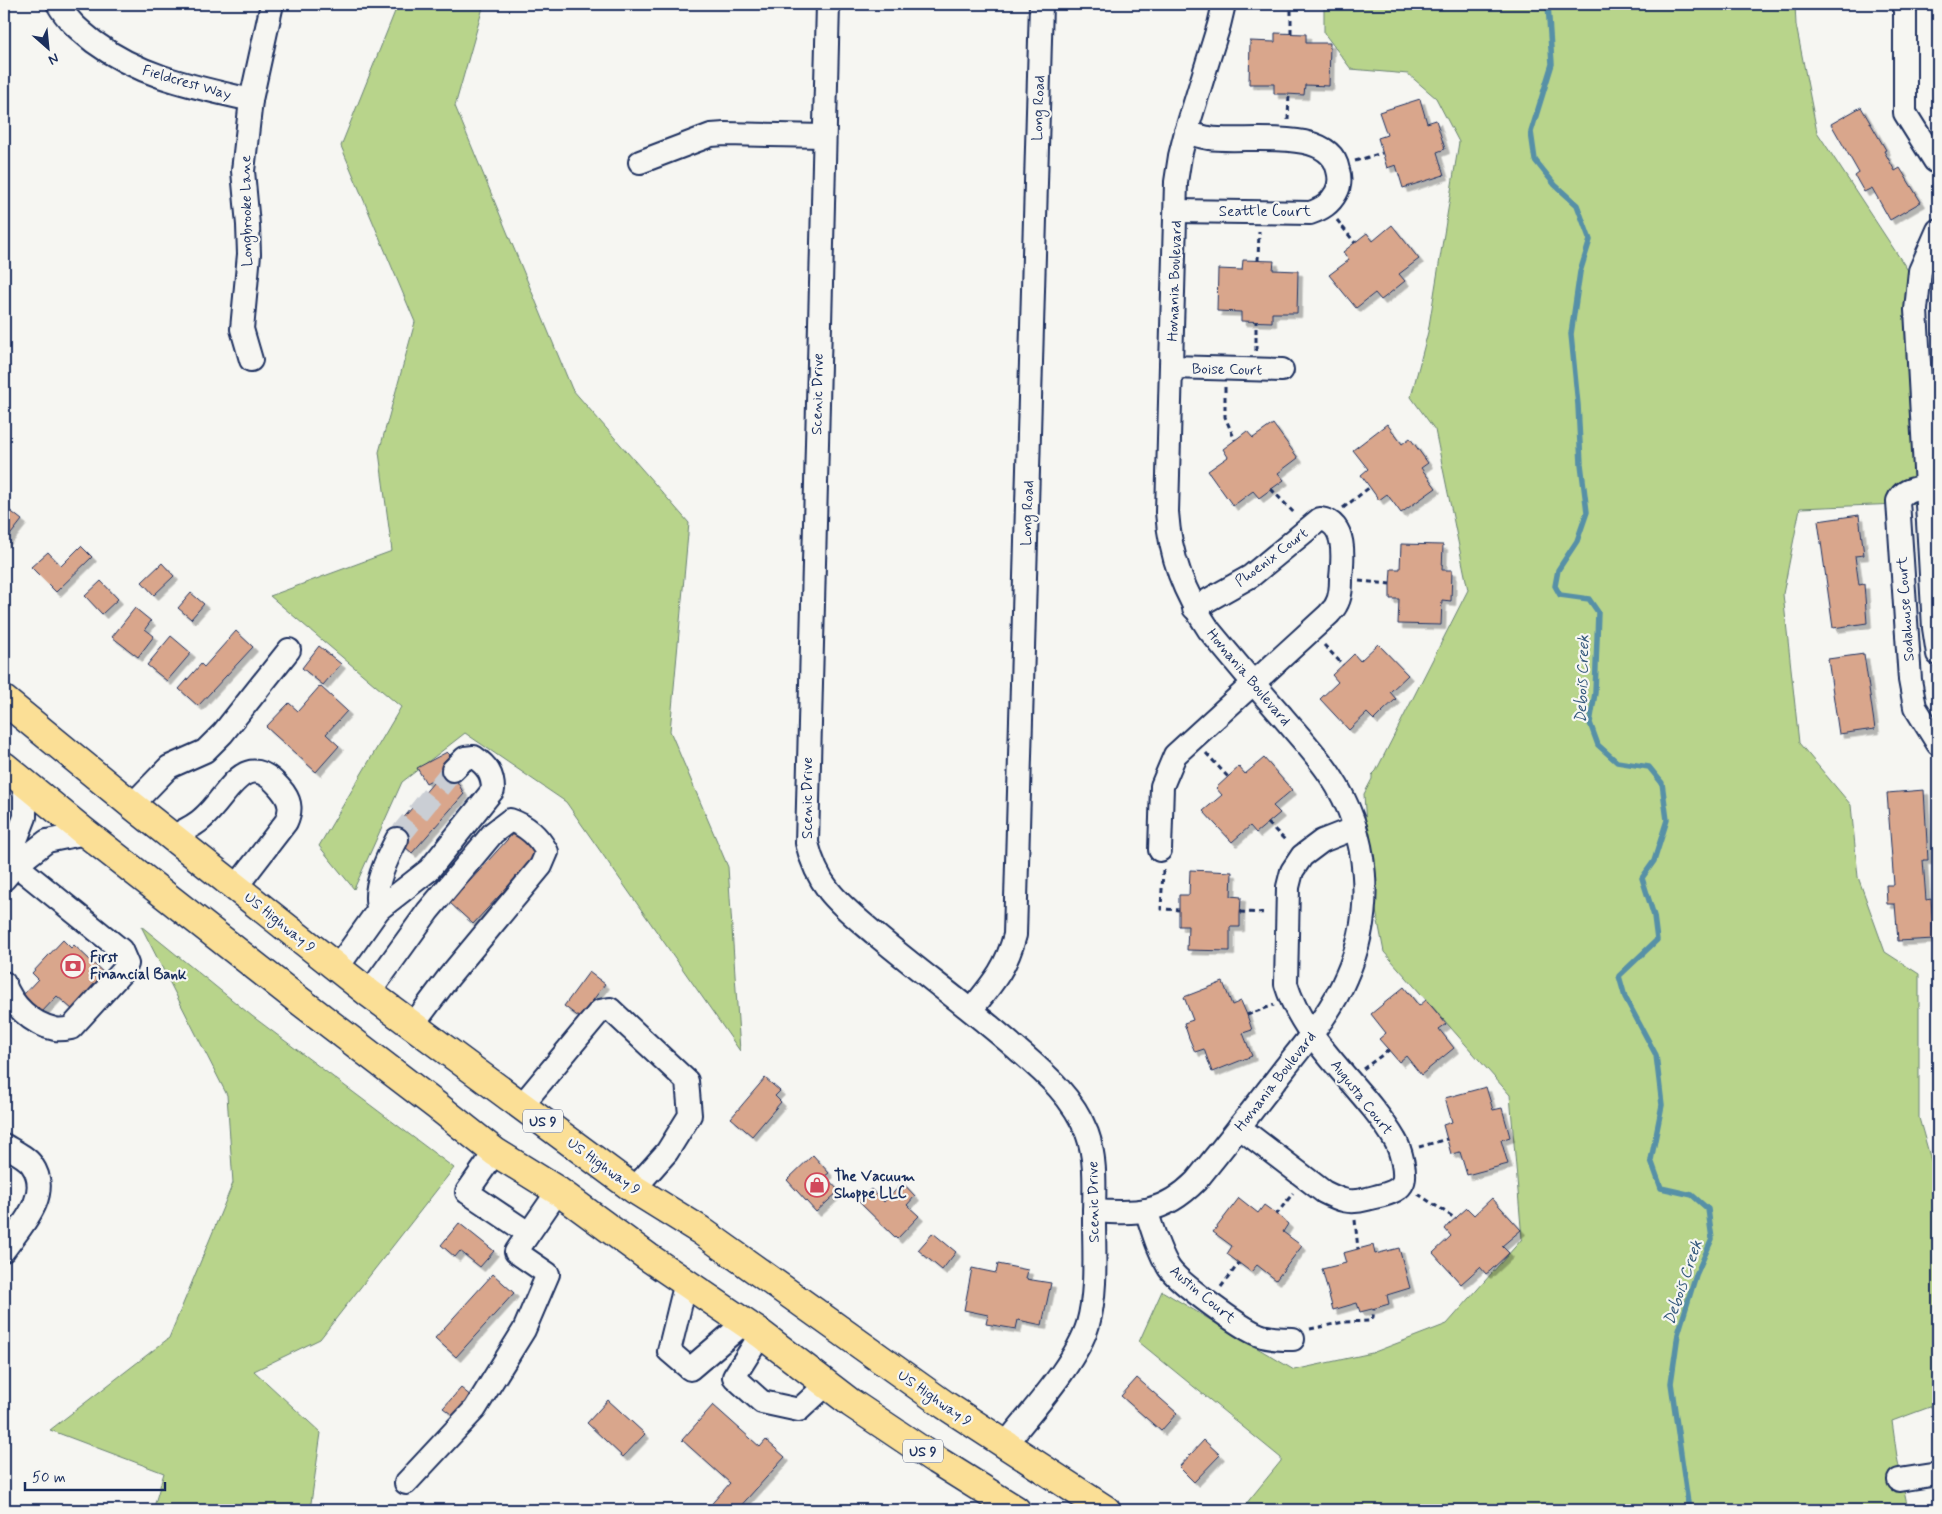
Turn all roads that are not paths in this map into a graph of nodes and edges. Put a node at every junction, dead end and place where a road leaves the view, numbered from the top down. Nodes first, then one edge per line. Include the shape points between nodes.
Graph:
1 (58, 4) edge
2 (272, 4) edge
3 (828, 4) edge
4 (1041, 4) edge
5 (1224, 4) edge
6 (1905, 4) edge
7 (251, 100) junction
8 (1186, 132) junction
9 (824, 136) junction
10 (640, 162) dead end
11 (1938, 163) edge
12 (1176, 211) junction
13 (1936, 242) edge
14 (251, 360) dead end
15 (1171, 367) junction
16 (1282, 370) dead end
17 (1930, 408) edge
18 (1927, 486) junction
19 (1935, 565) edge
20 (1194, 608) junction
21 (289, 650) dead end
22 (1938, 654) edge
23 (1254, 683) junction
24 (4, 700) edge
25 (1938, 744) edge
26 (454, 770) tunnel mouth
27 (13, 774) edge
28 (132, 805) junction
29 (1355, 828) junction
30 (86, 833) junction
31 (173, 836) junction
32 (397, 839) tunnel mouth
33 (1160, 850) road end
34 (10, 872) edge
35 (236, 887) junction
36 (379, 909) junction
37 (336, 968) junction
38 (4, 983) edge
39 (369, 993) junction
40 (971, 1010) junction
41 (413, 1025) junction
42 (1312, 1033) junction
43 (522, 1105) junction
44 (1239, 1127) junction
45 (4, 1145) edge
46 (495, 1152) junction
47 (634, 1189) junction
48 (558, 1191) junction
49 (1146, 1210) junction
50 (1094, 1211) junction
51 (528, 1233) junction
52 (4, 1250) edge
53 (686, 1282) junction
54 (752, 1329) junction
55 (1301, 1335) road end
56 (827, 1384) junction
57 (1005, 1445) junction
58 (1938, 1474) edge
59 (1899, 1480) dead end
60 (406, 1483) dead end
61 (1006, 1506) edge
62 (1106, 1510) edge

1 - 7 street, Fieldcrest Way via 66,19 80,31 135,67 188,86
2 - 7 street, Longbrooke Lane
3 - 9 street, Scenic Drive
4 - 40 street, Long Road via 1015,935 1001,973
5 - 8 street, Hovnania Boulevard
6 - 11 street via 1905,113
7 - 14 street, Longbrooke Lane via 243,170 249,254 242,329
8 - 12 street, Hovnania Boulevard via 1179,165
8 - 12 street, Seattle Court via 1209,138 1288,140 1318,146 1334,157 1339,182 1331,201 1310,213
9 - 10 street via 724,134 710,136
9 - 40 street, Scenic Drive via 806,843 817,875 834,899
12 - 15 street, Hovnania Boulevard
13 - 17 street via 1920,271 1917,302
15 - 16 street, Boise Court
15 - 20 street, Hovnania Boulevard via 1169,538 1175,564
17 - 18 street
18 - 19 street
18 - 25 street, Sodahouse Court via 1907,491 1900,495 1898,501 1910,680 1915,707
19 - 22 street via 1934,628
20 - 23 street, Hovnania Boulevard
20 - 23 street, Phoenix Court via 1251,576 1320,520 1333,525 1343,554 1337,605
21 - 28 street via 205,751 169,767
23 - 29 street, Hovnania Boulevard via 1331,776
23 - 33 street via 1175,755 1162,786
24 - 28 highway, US Highway 9 / US 9
26 - 36 street via 465,758 474,757 484,764 493,779 493,790 428,870
27 - 30 highway, US 9
27 - 34 street via 25,797 25,816
28 - 31 highway, US Highway 9 / US 9
29 - 42 street, Hovnania Boulevard via 1365,894 1356,949 1335,1000
29 - 42 street, Augusta Court via 1322,841 1302,856 1292,871 1288,887 1286,984 1290,999
30 - 34 street via 47,841
30 - 46 highway, US 9
31 - 35 highway, US Highway 9 / US 9
31 - 35 street via 203,819 235,779 254,771 264,775 285,794 290,813
32 - 36 street via 378,890
34 - 38 street via 120,950 127,964 71,1028 56,1030 35,1022 8,995
35 - 37 highway, US Highway 9 / US 9
36 - 37 street
37 - 39 highway, US Highway 9 / US 9
39 - 41 highway, US Highway 9 / US 9
39 - 41 street via 428,911 493,833 510,820 523,824 541,840 547,852 541,866
40 - 50 street, Scenic Drive via 1051,1079 1075,1108 1087,1134 1094,1163
41 - 43 highway, US Highway 9 / US 9
42 - 44 street, Hovnania Boulevard
42 - 44 street, Augusta Court via 1397,1142 1405,1174 1402,1184 1396,1190 1354,1203 1338,1199 1324,1192
43 - 47 highway, US Highway 9 / US 9
43 - 47 street via 600,1011 610,1009 687,1081 690,1115 667,1152
44 - 49 street, Hovnania Boulevard via 1186,1191 1166,1204
45 - 52 street via 32,1164 40,1190 37,1201
46 - 48 highway, US 9
46 - 51 street via 467,1192
47 - 57 highway, US Highway 9 / US 9 via 700,1230
48 - 51 street
48 - 53 highway, US 9
49 - 50 street, Hovnania Boulevard via 1131,1213
49 - 55 street, Austin Court via 1158,1248 1171,1270 1183,1282 1260,1336 1276,1339
50 - 57 street, Scenic Drive via 1092,1306 1083,1339 1059,1377
51 - 60 street via 516,1252 548,1274 524,1330 475,1409
53 - 54 highway, US 9
53 - 54 street via 669,1351 690,1369
54 - 56 highway, US 9
54 - 56 street via 734,1377 762,1402 799,1410
56 - 61 highway, US 9
57 - 62 highway, US Highway 9 / US 9
58 - 59 street

